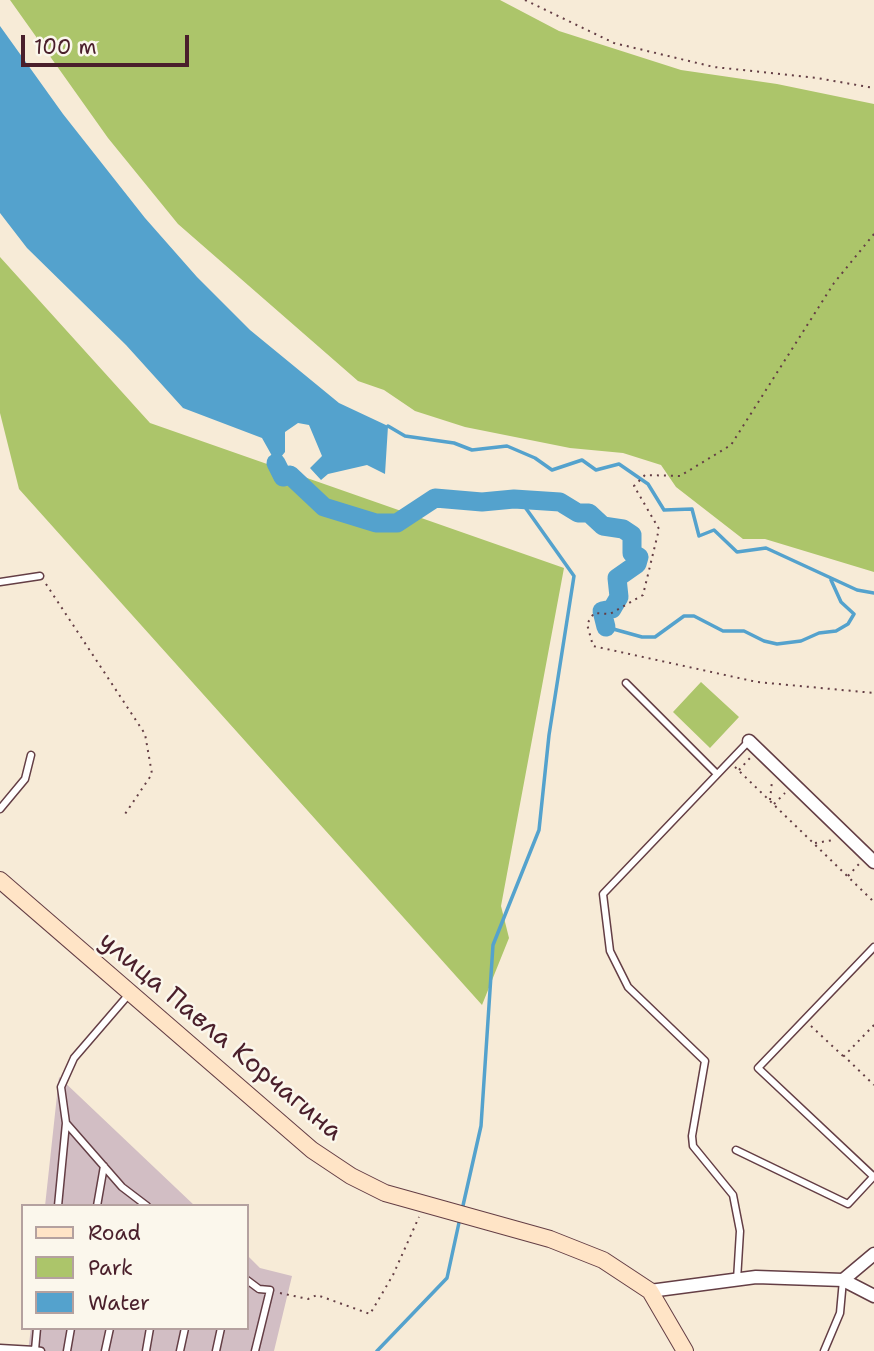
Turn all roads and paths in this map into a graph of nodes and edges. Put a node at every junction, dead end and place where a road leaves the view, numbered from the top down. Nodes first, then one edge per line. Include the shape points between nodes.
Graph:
1 (525, 0) edge
2 (874, 88) edge
3 (874, 234) edge
4 (40, 576) joint
5 (0, 582) edge
6 (626, 683) dead end
7 (874, 693) edge
8 (749, 741) joint
9 (31, 755) dead end
10 (750, 758) dead end
11 (729, 761) junction
12 (739, 770) junction
13 (717, 774) junction
14 (772, 779) dead end
15 (785, 792) dead end
16 (770, 801) junction
17 (774, 804) junction
18 (0, 809) edge
19 (123, 817) dead end
20 (835, 840) dead end
21 (813, 843) junction
22 (874, 862) edge
23 (859, 864) dead end
24 (848, 876) junction
25 (0, 880) edge
26 (874, 902) edge
27 (874, 947) edge
28 (130, 993) junction
29 (805, 1020) junction
30 (874, 1025) edge
31 (844, 1056) junction
32 (874, 1085) edge
33 (66, 1123) junction
34 (736, 1150) dead end
35 (104, 1166) junction
36 (874, 1176) edge
37 (137, 1198) junction
38 (58, 1204) edge
39 (97, 1204) edge
40 (136, 1204) edge
41 (145, 1204) edge
42 (424, 1206) junction
43 (874, 1254) edge
44 (737, 1280) junction
45 (844, 1280) junction
46 (248, 1281) edge
47 (270, 1290) junction
48 (650, 1291) junction
49 (874, 1296) edge
50 (37, 1330) edge
51 (72, 1330) edge
52 (110, 1330) edge
53 (150, 1330) edge
54 (185, 1330) edge
55 (221, 1330) edge
56 (0, 1348) edge
57 (35, 1350) edge
58 (41, 1351) edge
59 (67, 1351) edge
60 (105, 1351) edge
61 (146, 1351) edge
62 (180, 1351) edge
63 (216, 1351) edge
64 (256, 1351) edge
65 (685, 1351) edge
66 (824, 1351) edge

1 - 2 path via 614,43 714,67
3 - 7 path via 834,283 731,445 680,476 645,475 634,486 659,529 643,595 610,614 594,613 587,624 593,646 757,682
4 - 5 lane
4 - 19 path via 145,734 152,774
6 - 13 lane
8 - 11 lane
8 - 22 street
9 - 18 lane via 25,779
10 - 12 path
11 - 12 path
11 - 13 lane
12 - 16 path
13 - 44 lane via 603,894 610,951 628,987 705,1061 693,1146 733,1195 740,1231
14 - 16 path
15 - 17 path
16 - 17 path
17 - 21 path
20 - 21 path
21 - 24 path
23 - 24 path
24 - 26 path
25 - 28 main road, улица Павла Корчагина
27 - 29 lane
28 - 33 lane via 74,1058 61,1087
28 - 42 main road, улица Павла Корчагина via 312,1150 384,1193
29 - 31 path
29 - 36 lane via 758,1068
30 - 31 path
31 - 32 path
33 - 35 lane
33 - 38 lane
34 - 36 lane via 848,1203
35 - 37 lane
35 - 39 lane
37 - 40 lane
37 - 41 lane
42 - 47 path via 370,1314 317,1295 308,1299
42 - 48 main road, улица Павла Корчагина via 550,1239 603,1260
43 - 45 street
44 - 45 street
44 - 48 street
45 - 49 street
45 - 66 lane via 840,1313
46 - 47 lane
47 - 64 lane
48 - 65 main road
50 - 57 lane
51 - 59 lane
52 - 60 lane
53 - 61 lane
54 - 62 lane
55 - 63 lane
56 - 57 lane
57 - 58 lane

